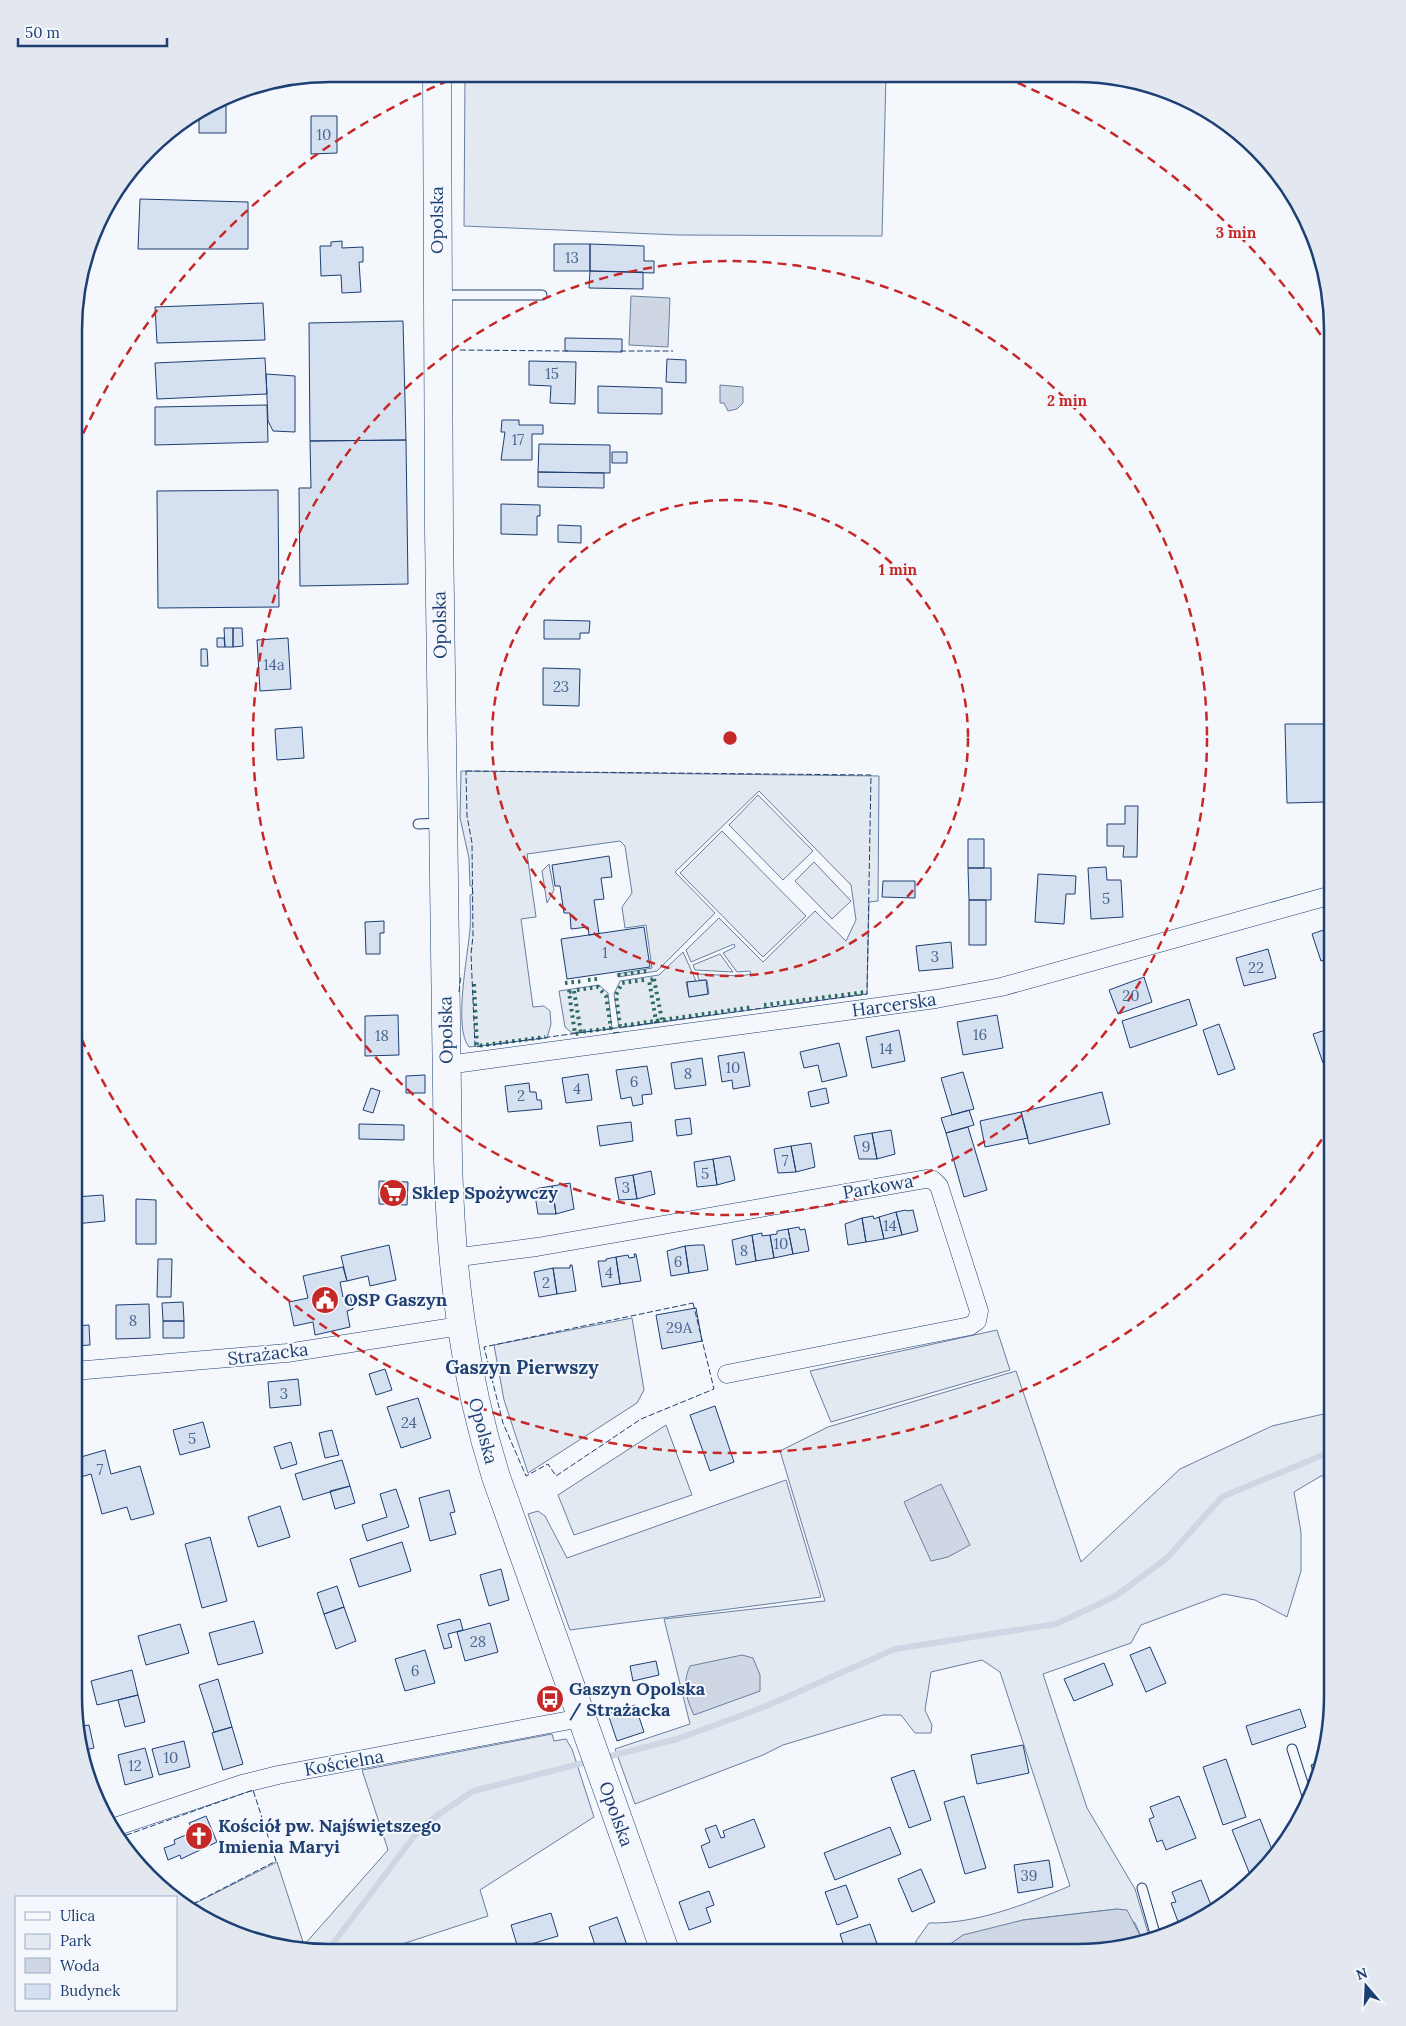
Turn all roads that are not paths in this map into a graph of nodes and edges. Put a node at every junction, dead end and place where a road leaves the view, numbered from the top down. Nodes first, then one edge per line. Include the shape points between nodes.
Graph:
1 (437, 82) edge
2 (438, 295) junction
3 (542, 295) dead end
4 (1324, 897) edge
5 (447, 1065) junction
6 (452, 1258) junction
7 (460, 1326) junction
8 (82, 1369) edge
9 (727, 1374) dead end
10 (581, 1718) junction
11 (1292, 1749) dead end
12 (1305, 1790) edge
13 (120, 1825) edge
14 (1142, 1888) dead end
15 (1154, 1930) edge
16 (662, 1944) edge

1 - 2 main road, Opolska
2 - 3 lane
2 - 5 main road, Opolska via 431,824
4 - 5 street, Harcerska via 1001,988
5 - 6 main road, Opolska
6 - 7 main road, Opolska
6 - 9 street, Parkowa via 537,1247 926,1179 939,1186 979,1311 977,1321 970,1326
7 - 8 street, Strażacka via 287,1353
7 - 10 main road, Opolska via 489,1456
10 - 13 street, Kościelna via 278,1775
10 - 16 main road, Opolska
11 - 12 lane
14 - 15 lane

